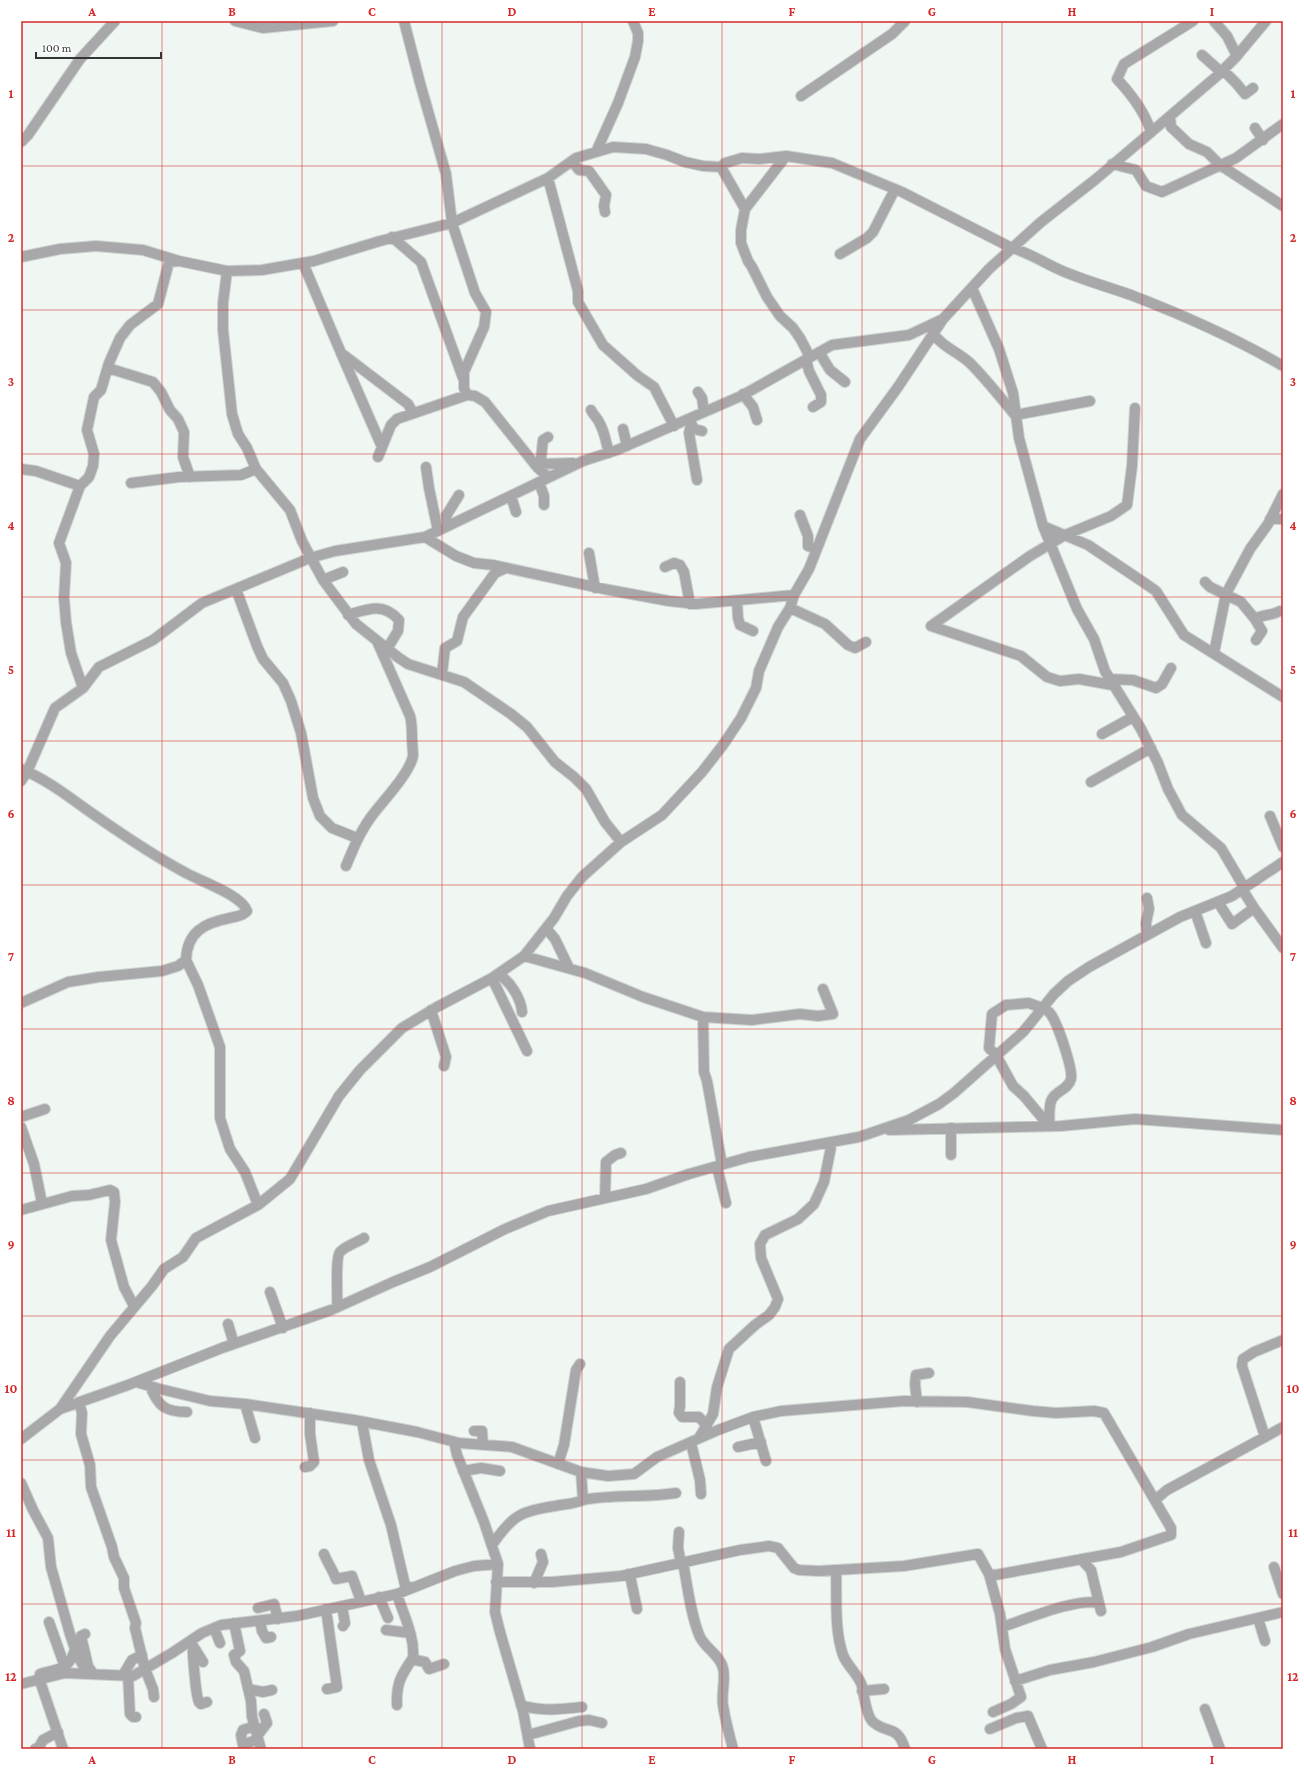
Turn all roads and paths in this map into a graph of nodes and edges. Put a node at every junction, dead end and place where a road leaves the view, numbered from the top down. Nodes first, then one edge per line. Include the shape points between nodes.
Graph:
1 (115, 21) edge
2 (235, 21) edge
3 (332, 21) edge
4 (404, 21) edge
5 (633, 21) edge
6 (905, 21) edge
7 (1194, 21) edge
8 (1214, 21) edge
9 (1266, 21) edge
10 (1202, 55) dead end
11 (1237, 56) junction
12 (1222, 71) junction
13 (1253, 88) dead end
14 (801, 96) dead end
15 (1170, 116) junction
16 (1283, 124) edge
17 (1255, 128) dead end
18 (1151, 132) junction
19 (1263, 140) junction
20 (21, 142) edge
21 (596, 152) junction
22 (786, 156) junction
23 (572, 161) junction
24 (1113, 164) junction
25 (1220, 165) junction
26 (721, 167) junction
27 (548, 178) junction
28 (895, 189) junction
29 (1283, 206) edge
30 (745, 210) junction
31 (606, 212) dead end
32 (452, 222) junction
33 (392, 238) junction
34 (1012, 248) junction
35 (840, 254) dead end
36 (21, 258) edge
37 (179, 261) junction
38 (303, 263) junction
39 (227, 271) junction
40 (972, 288) junction
41 (932, 330) junction
42 (341, 353) junction
43 (812, 356) junction
44 (1283, 366) edge
45 (108, 368) junction
46 (464, 380) junction
47 (845, 382) dead end
48 (698, 392) dead end
49 (743, 394) junction
50 (467, 395) junction
51 (1090, 401) dead end
52 (812, 407) dead end
53 (1134, 408) dead end
54 (591, 410) dead end
55 (704, 412) junction
56 (413, 413) junction
57 (1015, 415) junction
58 (757, 420) dead end
59 (690, 422) junction
60 (391, 425) junction
61 (674, 426) junction
62 (623, 429) dead end
63 (375, 430) junction
64 (702, 431) dead end
65 (548, 437) dead end
66 (627, 446) junction
67 (382, 447) junction
68 (609, 453) junction
69 (378, 457) dead end
70 (576, 464) junction
71 (538, 466) junction
72 (426, 467) dead end
73 (21, 469) edge
74 (256, 469) junction
75 (190, 477) junction
76 (548, 477) junction
77 (697, 480) dead end
78 (539, 482) junction
79 (131, 483) dead end
80 (80, 486) junction
81 (1283, 494) edge
82 (460, 495) dead end
83 (511, 496) junction
84 (544, 505) dead end
85 (516, 512) dead end
86 (800, 515) dead end
87 (1283, 519) edge
88 (1270, 520) junction
89 (448, 526) junction
90 (1043, 526) junction
91 (438, 531) junction
92 (1065, 535) junction
93 (425, 537) junction
94 (1050, 545) junction
95 (817, 549) junction
96 (589, 553) dead end
97 (310, 558) junction
98 (665, 567) dead end
99 (506, 568) junction
100 (343, 572) dead end
101 (323, 580) junction
102 (1205, 582) dead end
103 (596, 588) junction
104 (236, 589) junction
105 (1226, 594) junction
106 (794, 595) junction
107 (738, 601) junction
108 (690, 604) junction
109 (790, 608) junction
110 (1280, 611) dead end
111 (348, 615) junction
112 (1255, 619) junction
113 (753, 631) dead end
114 (1256, 640) dead end
115 (377, 642) junction
116 (866, 642) dead end
117 (387, 649) junction
118 (1214, 653) junction
119 (1171, 668) dead end
120 (442, 674) junction
121 (1111, 682) junction
122 (83, 688) junction
123 (1283, 697) edge
124 (1133, 717) junction
125 (1102, 734) dead end
126 (1151, 748) junction
127 (24, 771) edge
128 (21, 781) edge
129 (1091, 782) dead end
130 (1270, 816) dead end
131 (357, 838) junction
132 (621, 842) junction
133 (1283, 847) edge
134 (1283, 862) edge
135 (346, 866) dead end
136 (1243, 888) junction
137 (1147, 898) dead end
138 (1218, 902) junction
139 (1254, 908) junction
140 (1195, 911) junction
141 (546, 928) junction
142 (1147, 935) junction
143 (1206, 943) dead end
144 (1283, 948) edge
145 (524, 956) junction
146 (186, 960) junction
147 (569, 968) junction
148 (495, 976) junction
149 (823, 989) dead end
150 (21, 1003) edge
151 (1043, 1009) junction
152 (432, 1010) junction
153 (522, 1012) dead end
154 (702, 1017) junction
155 (527, 1051) dead end
156 (996, 1056) junction
157 (444, 1066) dead end
158 (45, 1109) dead end
159 (21, 1117) edge
160 (1049, 1126) junction
161 (21, 1127) edge
162 (951, 1128) junction
163 (881, 1130) junction
164 (1283, 1130) edge
165 (832, 1142) junction
166 (621, 1153) dead end
167 (952, 1155) dead end
168 (719, 1166) junction
169 (605, 1198) junction
170 (42, 1203) junction
171 (726, 1203) dead end
172 (258, 1205) junction
173 (21, 1210) edge
174 (364, 1238) dead end
175 (270, 1292) dead end
176 (134, 1306) junction
177 (337, 1307) junction
178 (228, 1324) dead end
179 (283, 1328) junction
180 (1283, 1340) edge
181 (234, 1344) junction
182 (580, 1364) dead end
183 (929, 1373) dead end
184 (136, 1382) junction
185 (680, 1382) dead end
186 (150, 1386) junction
187 (79, 1402) junction
188 (917, 1402) junction
189 (245, 1404) junction
190 (60, 1409) junction
191 (187, 1412) dead end
192 (310, 1414) junction
193 (753, 1417) junction
194 (362, 1422) junction
195 (707, 1426) junction
196 (1283, 1427) edge
197 (474, 1431) dead end
198 (1265, 1437) junction
199 (21, 1438) edge
200 (255, 1438) dead end
201 (695, 1441) junction
202 (454, 1442) junction
203 (761, 1442) junction
204 (483, 1445) junction
205 (738, 1447) dead end
206 (766, 1461) dead end
207 (558, 1464) junction
208 (306, 1467) dead end
209 (464, 1471) junction
210 (500, 1471) dead end
211 (581, 1472) junction
212 (21, 1483) edge
213 (676, 1493) dead end
214 (701, 1494) dead end
215 (583, 1500) junction
216 (1155, 1500) junction
217 (679, 1532) dead end
218 (492, 1545) junction
219 (324, 1554) dead end
220 (542, 1554) dead end
221 (1081, 1559) junction
222 (682, 1563) junction
223 (498, 1564) junction
224 (1274, 1567) dead end
225 (836, 1570) junction
226 (628, 1574) junction
227 (989, 1574) junction
228 (496, 1582) junction
229 (534, 1583) junction
230 (412, 1588) junction
231 (396, 1594) junction
232 (1283, 1594) edge
233 (379, 1597) junction
234 (361, 1601) junction
235 (342, 1606) junction
236 (258, 1608) dead end
237 (326, 1609) junction
238 (638, 1609) dead end
239 (1283, 1612) edge
240 (388, 1618) dead end
241 (1258, 1618) junction
242 (278, 1619) junction
243 (260, 1621) junction
244 (48, 1622) dead end
245 (234, 1623) junction
246 (343, 1626) dead end
247 (1002, 1627) junction
248 (214, 1628) junction
249 (386, 1630) dead end
250 (410, 1633) junction
251 (85, 1634) dead end
252 (270, 1638) dead end
253 (1265, 1641) dead end
254 (220, 1643) dead end
255 (192, 1644) junction
256 (76, 1649) junction
257 (142, 1655) junction
258 (413, 1658) junction
259 (203, 1662) dead end
260 (444, 1664) dead end
261 (65, 1669) junction
262 (145, 1669) junction
263 (90, 1674) junction
264 (126, 1676) junction
265 (39, 1678) junction
266 (1015, 1681) junction
267 (21, 1684) edge
268 (248, 1689) junction
269 (884, 1689) dead end
270 (272, 1690) dead end
271 (327, 1690) dead end
272 (862, 1691) junction
273 (154, 1697) dead end
274 (207, 1702) dead end
275 (397, 1705) dead end
276 (521, 1705) junction
277 (582, 1706) dead end
278 (1205, 1709) dead end
279 (993, 1712) dead end
280 (264, 1714) dead end
281 (136, 1717) dead end
282 (602, 1723) dead end
283 (990, 1729) dead end
284 (58, 1732) junction
285 (257, 1734) junction
286 (528, 1735) junction
287 (35, 1749) edge
288 (63, 1749) edge
289 (261, 1749) edge
290 (530, 1749) edge
291 (733, 1749) edge
292 (905, 1749) edge
293 (1042, 1749) edge
294 (1220, 1749) edge

1 - 20 street via 80,58
2 - 3 street via 263,28
4 - 32 street via 446,174
5 - 21 street via 638,33 635,57
6 - 14 street via 892,34
7 - 18 street via 1124,64 1117,80 1128,90 1148,120
8 - 11 street via 1227,36
9 - 11 street
10 - 12 street
11 - 12 street
12 - 13 street via 1244,94
12 - 15 street
15 - 18 street
15 - 25 street via 1171,128 1189,144 1207,152
16 - 19 street
17 - 19 street
18 - 24 street
19 - 25 street
21 - 23 street
21 - 26 street via 612,146 646,150 691,164
22 - 26 street via 742,158 725,163
22 - 28 street via 832,163
22 - 30 street
23 - 27 street
23 - 31 street via 579,170 589,171 606,194
24 - 25 street via 1136,170 1146,186 1162,192
24 - 34 street
25 - 29 street
26 - 30 street
27 - 32 street
27 - 61 street via 578,291 578,302 603,345 654,387
28 - 34 street
28 - 35 street via 873,232
30 - 43 street via 741,244 748,261 780,316
32 - 33 street
32 - 46 street via 475,293 486,312 484,328 464,372
33 - 38 street
33 - 46 street via 421,262
34 - 40 street
34 - 44 street via 1026,252 1069,274 1190,321 1255,350
36 - 37 street via 60,249 96,246 143,250
37 - 39 street
37 - 45 street via 169,262 158,304 130,325 120,338
38 - 39 street via 262,270
38 - 42 street
39 - 74 street via 223,330 232,414 238,434
40 - 41 street
40 - 57 street via 1000,349 1013,393
41 - 43 street via 832,345
41 - 57 street via 942,343 969,362
41 - 95 street via 898,387 860,439
42 - 56 street via 408,404
42 - 63 street
43 - 47 street
43 - 49 street
43 - 52 street via 809,372 821,395 821,402
45 - 75 street via 153,382 161,392 184,432 183,457
45 - 80 street via 101,390 94,397 87,430 94,454 93,466 89,477
46 - 50 street
48 - 55 street via 702,398
49 - 55 street
49 - 58 street
50 - 56 street
50 - 71 street via 485,402
51 - 57 street
53 - 92 street via 1132,466 1127,505 1111,516
54 - 68 street via 603,430
55 - 59 street
56 - 60 street via 397,419
57 - 90 street
59 - 61 street
59 - 64 street via 694,428
59 - 77 street via 689,433
60 - 63 street
60 - 67 street
61 - 66 street
62 - 66 street
63 - 67 street
65 - 71 street via 543,440
66 - 68 street
67 - 69 street
68 - 70 street
70 - 71 street
70 - 76 street
71 - 76 street
72 - 91 street
73 - 80 street via 36,471
74 - 75 street via 241,475
74 - 97 street via 290,510
75 - 79 street
76 - 78 street
78 - 83 street
78 - 84 street
80 - 122 street via 59,543 66,563 64,598 71,653
81 - 88 street
82 - 89 street via 446,516
83 - 85 street
83 - 89 street
86 - 95 street via 808,536 808,546
87 - 88 street
88 - 105 street via 1250,549
89 - 91 street
90 - 92 street
90 - 94 street
91 - 93 street
92 - 94 street
92 - 118 street via 1088,545 1156,591 1184,635
93 - 97 street via 335,551
93 - 99 street via 468,561
94 - 121 street
94 - 121 street via 1030,556 931,626 1021,656 1047,677 1060,681 1079,679
95 - 106 street
96 - 103 street
97 - 101 street
97 - 104 street
98 - 108 street via 674,563 680,565 684,572
99 - 103 street
99 - 120 street via 495,573 463,617 457,641 445,648
100 - 101 street
101 - 111 street
102 - 105 street
103 - 108 street
104 - 122 street via 202,603 153,640 100,667
104 - 131 street via 263,659 283,683 292,700 313,798 320,816 332,828
105 - 112 street via 1242,602
105 - 118 street
106 - 107 street
106 - 109 street
107 - 108 street
107 - 113 street via 740,625
109 - 116 street via 825,624 848,645 855,648
109 - 132 street via 778,627 759,671 756,688 741,718 723,745 662,815
110 - 112 street
111 - 115 street
111 - 117 street via 379,608 393,614 399,620 398,631
112 - 114 street via 1262,631
115 - 117 street
115 - 131 street via 413,725 413,755 399,781
117 - 120 street via 408,664
118 - 123 street
119 - 121 street via 1162,684 1156,688 1133,680
120 - 132 street via 476,689 527,727 555,762 586,789 605,822
121 - 124 street
122 - 127 street via 56,708
124 - 125 street
124 - 126 street
126 - 129 street
126 - 136 street via 1182,815 1221,848
127 - 128 street
127 - 146 street via 55,787 133,841 187,874 223,890 243,904 247,911 244,914 215,921 193,934
130 - 133 street
131 - 135 street
132 - 141 street via 582,876
134 - 136 street
136 - 138 street
136 - 139 street
137 - 142 street
138 - 139 street via 1232,924
138 - 140 street
139 - 144 street
140 - 142 street
140 - 143 street
141 - 145 street
141 - 147 street via 555,939
142 - 151 street via 1089,967 1054,994
145 - 147 street
145 - 148 street
146 - 150 street via 178,966 162,971 68,982
146 - 172 street via 198,985 220,1047 220,1118 230,1149 245,1172
147 - 154 street
148 - 152 street
148 - 153 street via 506,978 522,1006
148 - 155 street
149 - 154 street via 834,1014 800,1014 752,1020
151 - 156 street via 1023,1032
151 - 156 street via 1029,1003 1006,1005 992,1014 989,1048
151 - 160 street via 1049,1012 1062,1035 1071,1078 1067,1087 1052,1098
152 - 157 street via 446,1057
152 - 172 street via 402,1028 360,1070 339,1096 290,1179
154 - 168 street via 704,1072
156 - 160 street via 1013,1086
156 - 163 street via 939,1104 909,1120
158 - 159 street
160 - 162 street
160 - 164 street via 1111,1123 1135,1119
161 - 170 street via 34,1164
162 - 163 street
162 - 167 street
163 - 165 street
165 - 168 street via 749,1157
165 - 195 street via 824,1182 814,1204 798,1219 765,1235 760,1244 761,1258 778,1299 769,1315 729,1349 717,1387 713,1414
166 - 169 street via 606,1162
168 - 169 street via 646,1189
168 - 171 street
169 - 177 street via 554,1209 530,1218 430,1267
170 - 173 street
170 - 176 street via 110,1190 114,1192 112,1240 124,1287
172 - 176 street via 196,1238 183,1257 164,1269
174 - 177 street via 340,1252 336,1262
175 - 179 street
176 - 190 street
177 - 179 street
178 - 181 street
179 - 181 street
180 - 198 street via 1243,1359 1242,1366
181 - 184 street
182 - 207 street via 576,1370 564,1445
183 - 188 street via 916,1375
184 - 186 street
184 - 187 street
185 - 195 street via 679,1413 682,1417 699,1417
186 - 189 street via 210,1401
186 - 191 street via 156,1400 168,1410
187 - 190 street
187 - 257 street via 82,1412 81,1434 90,1465 91,1487 114,1557 124,1578 124,1588 136,1623
188 - 193 street via 781,1411
188 - 216 street via 967,1402 1056,1413 1104,1413
189 - 192 street
189 - 200 street
190 - 199 street
192 - 194 street
192 - 208 street via 314,1462
193 - 201 street
193 - 203 street
194 - 202 street
194 - 230 street via 369,1460 392,1525 405,1585
195 - 201 street
196 - 198 street
197 - 204 street via 482,1431
198 - 216 street via 1167,1490
201 - 211 street via 657,1457 634,1474 608,1476
201 - 214 street
202 - 204 street
202 - 209 street
203 - 205 street
203 - 206 street
204 - 207 street via 512,1447
207 - 211 street
209 - 210 street via 481,1468
209 - 218 street
211 - 215 street
212 - 256 street via 48,1538 51,1567
213 - 215 street via 657,1496 601,1496
215 - 218 street via 517,1515
216 - 221 street via 1171,1528 1171,1535 1121,1552
217 - 222 street via 678,1548
218 - 223 street
219 - 234 street via 336,1579 352,1576
220 - 229 street via 543,1562
221 - 227 street via 1012,1573
221 - 247 street via 1091,1570 1100,1607 1089,1601
222 - 225 street via 770,1546 778,1548 794,1568 799,1570
222 - 226 street
222 - 291 street via 700,1637 723,1667 723,1704
223 - 228 street
223 - 230 street via 455,1571
224 - 232 street
225 - 227 street via 927,1564 978,1554
225 - 272 street via 842,1650 860,1681
226 - 229 street
226 - 238 street via 632,1580
227 - 247 street
228 - 229 street
228 - 276 street via 495,1612
230 - 231 street
231 - 233 street
231 - 250 street
233 - 234 street
233 - 240 street
234 - 235 street
235 - 237 street
235 - 246 street via 345,1623
236 - 242 street via 274,1604
237 - 242 street
237 - 271 street via 337,1687
239 - 241 street
241 - 253 street
241 - 266 street
242 - 243 street
243 - 245 street
243 - 252 street via 264,1636
244 - 261 street
245 - 248 street
245 - 268 street via 240,1651 234,1654 236,1662 244,1671
247 - 266 street via 1005,1649
248 - 254 street
248 - 255 street via 202,1633
249 - 250 street
250 - 258 street via 414,1649
251 - 263 street via 81,1636
255 - 259 street
255 - 262 street
255 - 274 street via 197,1696 201,1704
256 - 261 street
256 - 263 street
257 - 262 street
257 - 264 street via 132,1660
258 - 260 street via 426,1662 429,1669
258 - 275 street via 397,1686
261 - 263 street
261 - 265 street
262 - 264 street via 133,1676
262 - 273 street via 154,1689
263 - 264 street
264 - 281 street via 130,1714
265 - 267 street
265 - 284 street
266 - 279 street via 1021,1697
268 - 270 street via 263,1692
268 - 285 street
269 - 272 street
272 - 292 street via 872,1720 881,1727 896,1732
276 - 277 street via 534,1709 556,1710
276 - 286 street
278 - 294 street
280 - 285 street via 267,1723
282 - 286 street via 579,1721
283 - 293 street via 1028,1716
284 - 287 street via 43,1740
284 - 288 street
285 - 289 street
286 - 290 street

